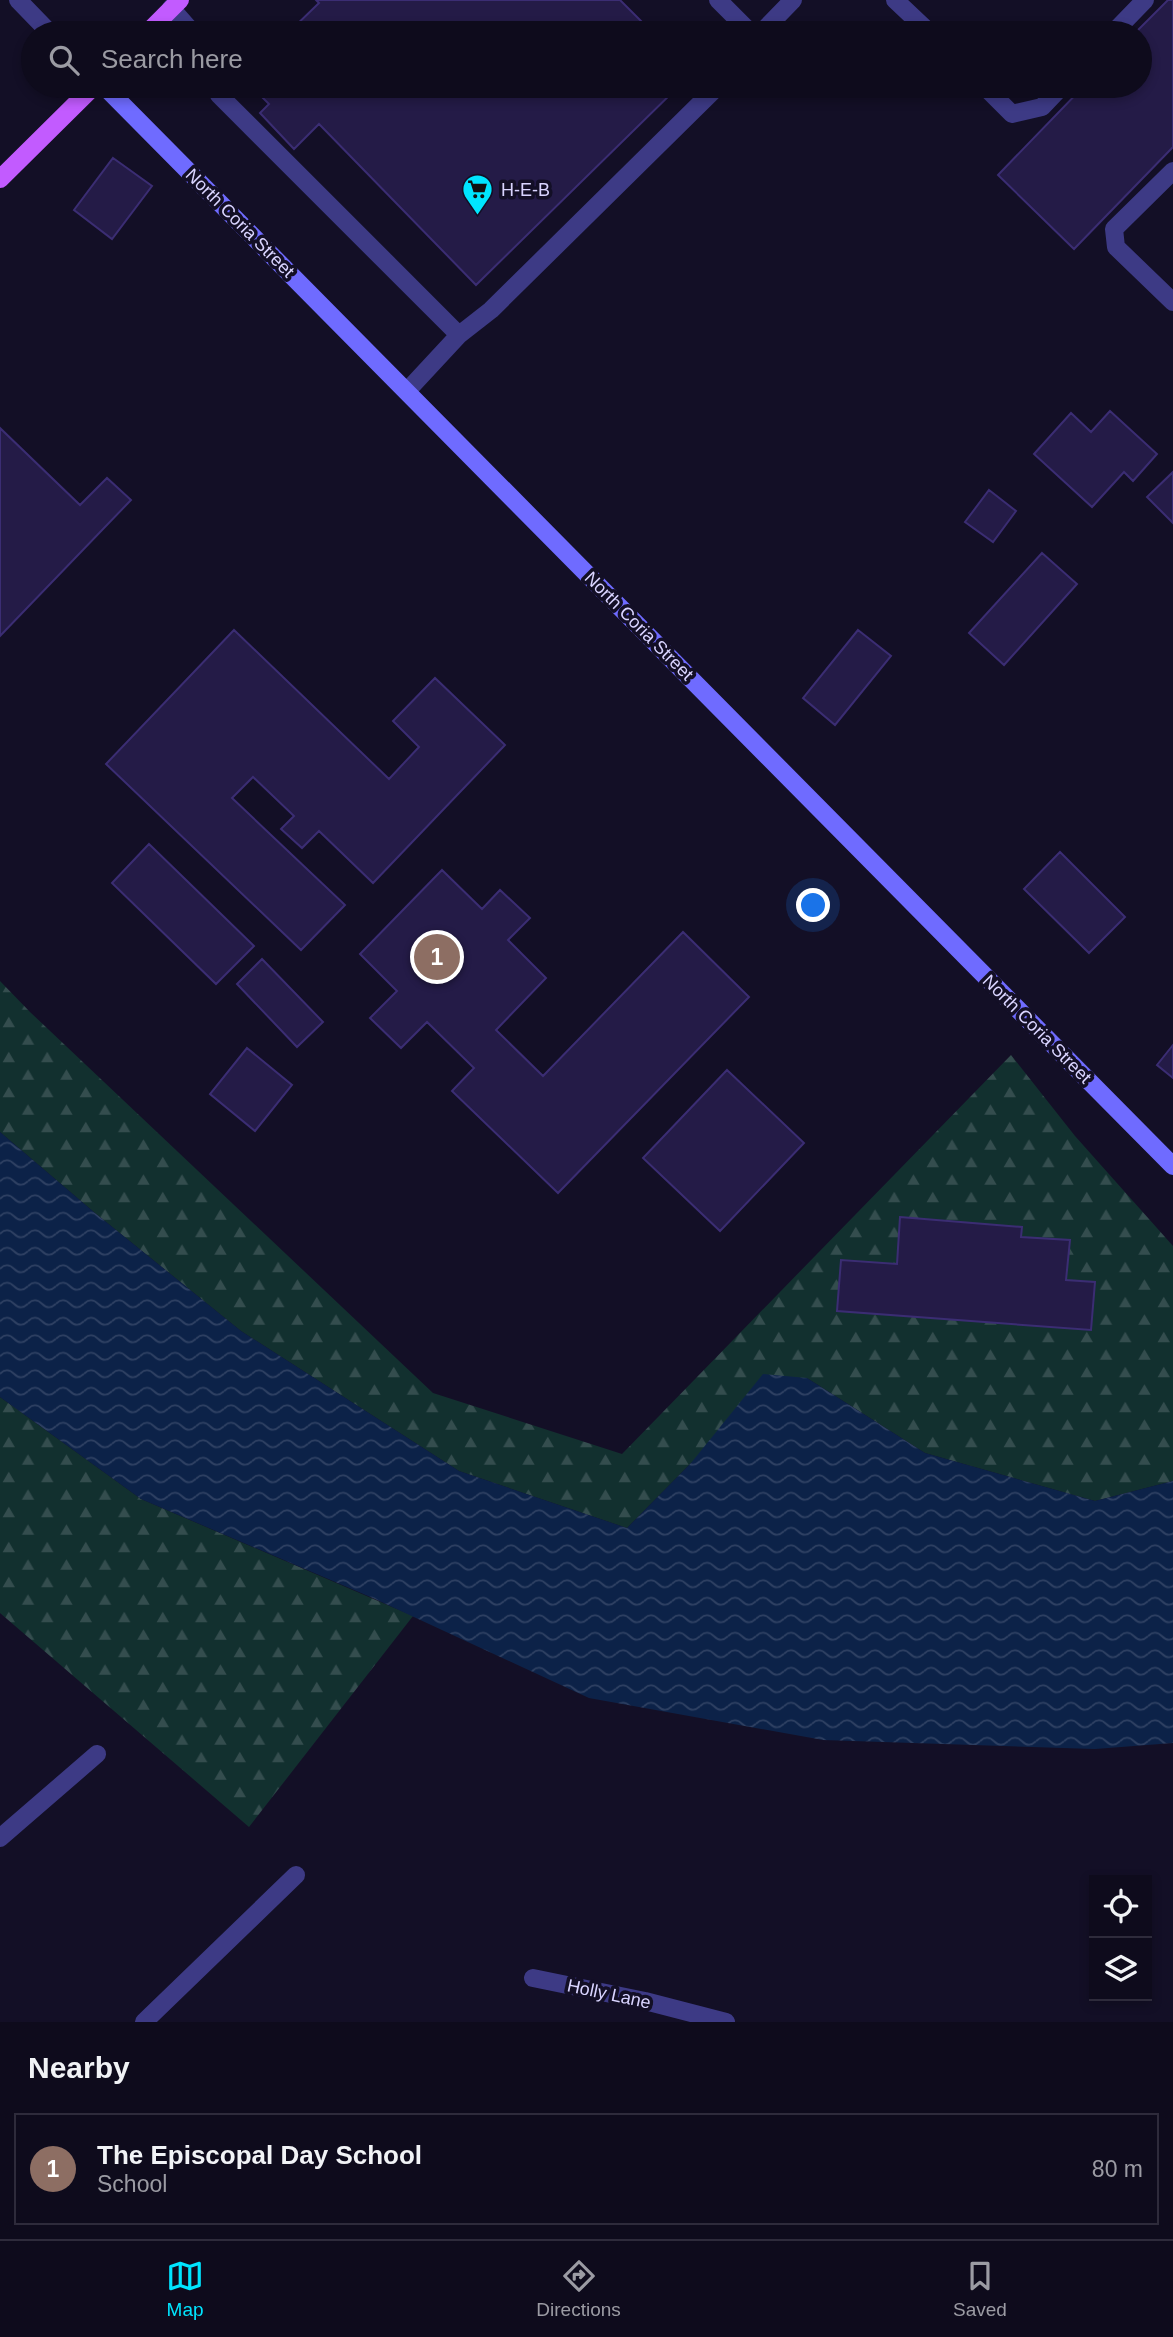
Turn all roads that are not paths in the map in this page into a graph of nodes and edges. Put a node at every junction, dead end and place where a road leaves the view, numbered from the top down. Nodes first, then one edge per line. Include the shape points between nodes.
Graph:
1 (18, 0) edge
2 (718, 0) edge
3 (793, 0) edge
4 (895, 0) edge
5 (1145, 0) edge
6 (176, 4) edge
7 (38, 21) edge
8 (158, 21) edge
9 (186, 21) edge
10 (739, 21) edge
11 (773, 21) edge
12 (917, 21) edge
13 (1125, 21) edge
14 (82, 98) edge
15 (116, 98) edge
16 (222, 98) edge
17 (706, 98) edge
18 (996, 98) edge
19 (1051, 98) edge
20 (1173, 171) edge
21 (0, 179) edge
22 (1173, 302) edge
23 (459, 335) junction
24 (407, 391) junction
25 (1173, 1166) edge
26 (97, 1754) dead end
27 (0, 1838) edge
28 (296, 1875) dead end
29 (533, 1978) dead end
30 (144, 2022) edge
31 (726, 2022) edge

1 - 7 street
2 - 10 street
3 - 11 street
4 - 12 street
5 - 13 street
6 - 8 main road
6 - 9 street
14 - 21 main road
15 - 24 street, North Coria Street
16 - 23 street
17 - 23 street via 491,310
18 - 19 street via 1012,114 1042,107
20 - 22 street via 1114,229 1116,247
23 - 24 street
24 - 25 street, North Coria Street
26 - 27 street
28 - 30 street
29 - 31 street, Holly Lane

